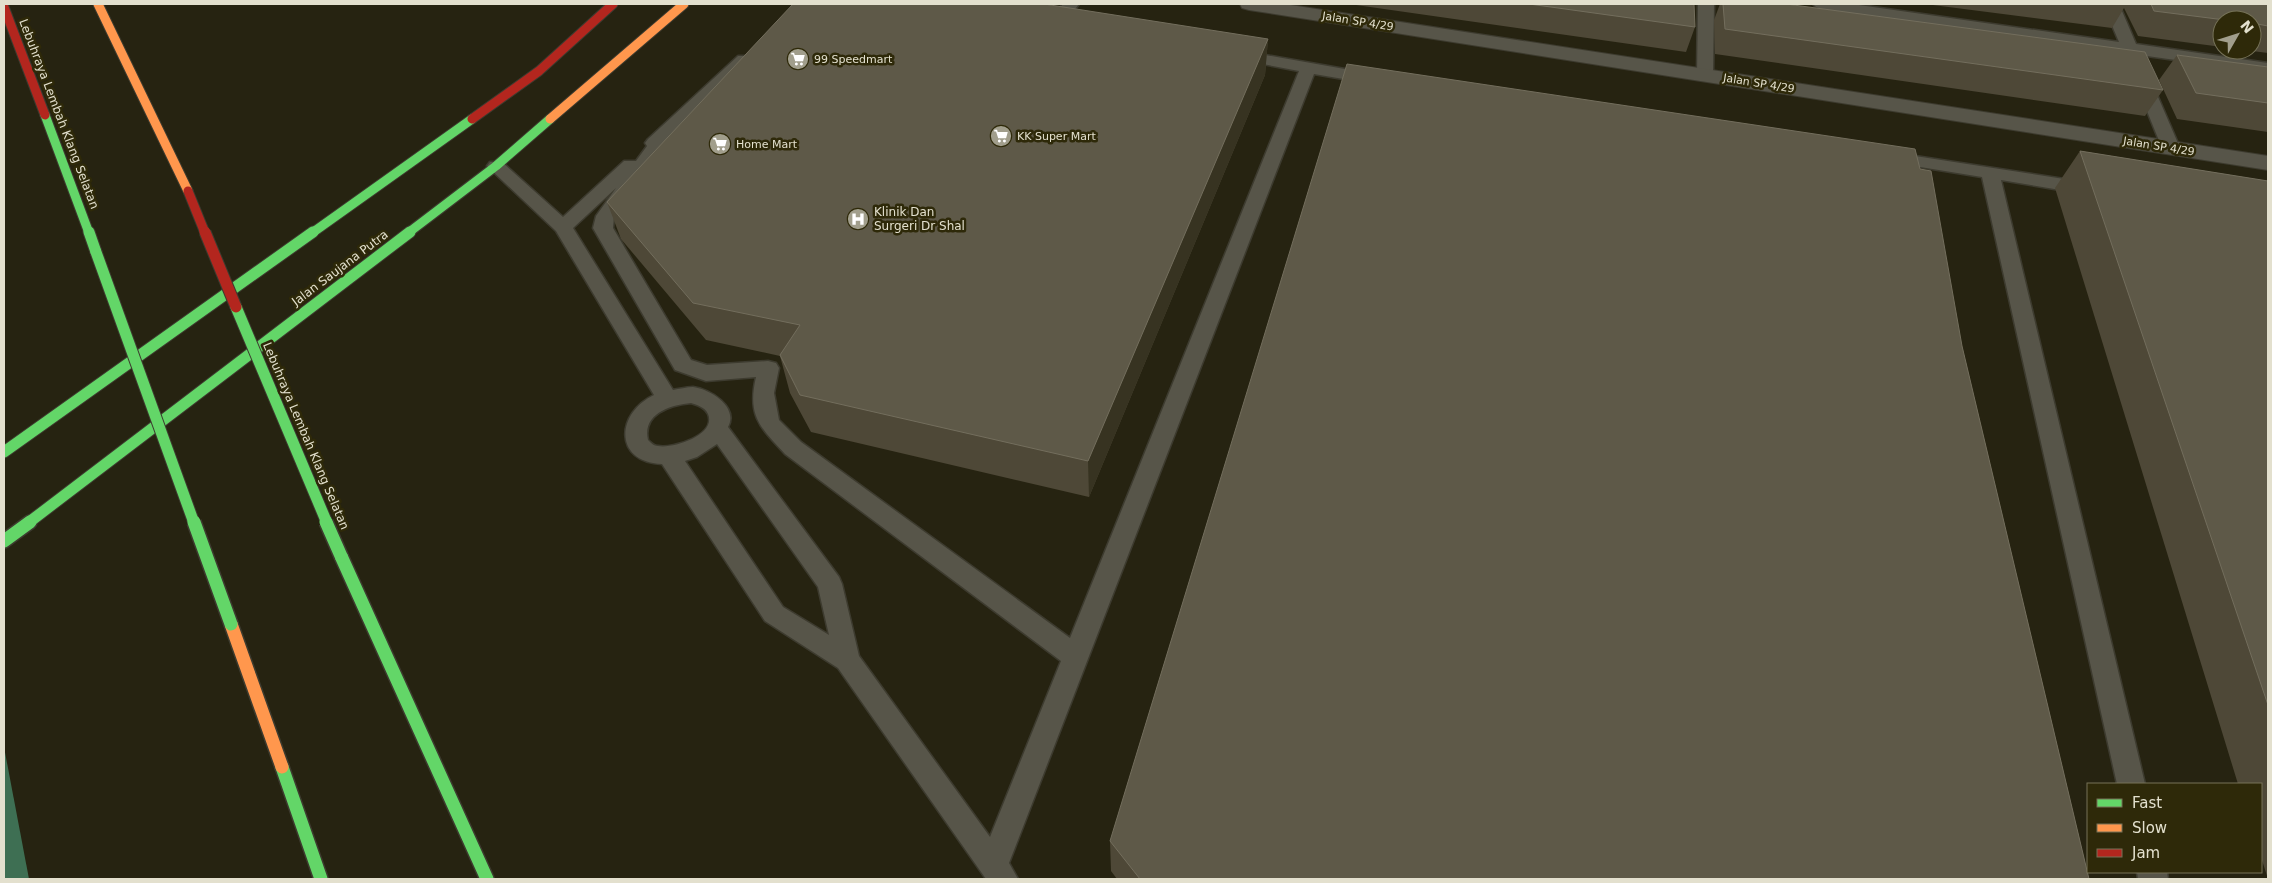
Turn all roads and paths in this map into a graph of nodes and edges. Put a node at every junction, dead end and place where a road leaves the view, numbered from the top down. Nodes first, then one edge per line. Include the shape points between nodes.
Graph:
1 (98, 4) edge
2 (613, 4) edge
3 (684, 4) edge
4 (1071, 4) edge
5 (1249, 4) edge
6 (1706, 4) edge
7 (1821, 4) edge
8 (2111, 4) edge
9 (4, 7) edge
10 (1058, 22) junction
11 (1075, 25) edge
12 (760, 44) edge
13 (2130, 48) junction
14 (1223, 53) edge
15 (2268, 68) edge
16 (1308, 69) junction
17 (1706, 75) junction
18 (1388, 81) edge
19 (665, 133) junction
20 (2171, 148) junction
21 (1872, 155) edge
22 (2268, 163) edge
23 (496, 166) junction
24 (1990, 173) junction
25 (2105, 191) edge
26 (563, 227) junction
27 (668, 398) junction
28 (718, 429) junction
29 (4, 452) edge
30 (670, 456) junction
31 (4, 541) edge
32 (1076, 657) junction
33 (847, 660) junction
34 (2131, 783) edge
35 (998, 873) edge
36 (321, 879) edge
37 (487, 879) edge

1 - 37 main road, Lebuhraya Lembah Klang Selatan, bridge via 188,191 341,556
2 - 29 main road via 538,71
3 - 23 main road, Jalan Saujana Putra
4 - 10 lane
5 - 17 street, Jalan SP 4/29
6 - 17 lane
7 - 13 lane
8 - 13 lane
9 - 36 main road, Lebuhraya Lembah Klang Selatan, bridge via 96,252
10 - 10 lane via 1042,41 1037,22
10 - 11 lane
12 - 19 lane
13 - 15 lane
13 - 20 lane
14 - 16 lane
16 - 18 lane
16 - 32 lane
17 - 20 street, Jalan SP 4/29
19 - 26 lane
19 - 32 lane via 605,216 603,228 683,365 706,373 768,368 763,393 769,423 793,448
20 - 22 street, Jalan SP 4/29
21 - 24 lane
23 - 26 lane
23 - 31 main road, Jalan Saujana Putra
24 - 25 lane
24 - 34 lane
26 - 27 lane
27 - 28 lane via 693,395 704,398 718,411
27 - 30 lane via 644,413 636,423 634,433 644,451
28 - 30 lane via 700,448
28 - 33 lane via 830,584
30 - 33 lane via 774,614
32 - 35 lane
33 - 35 lane

